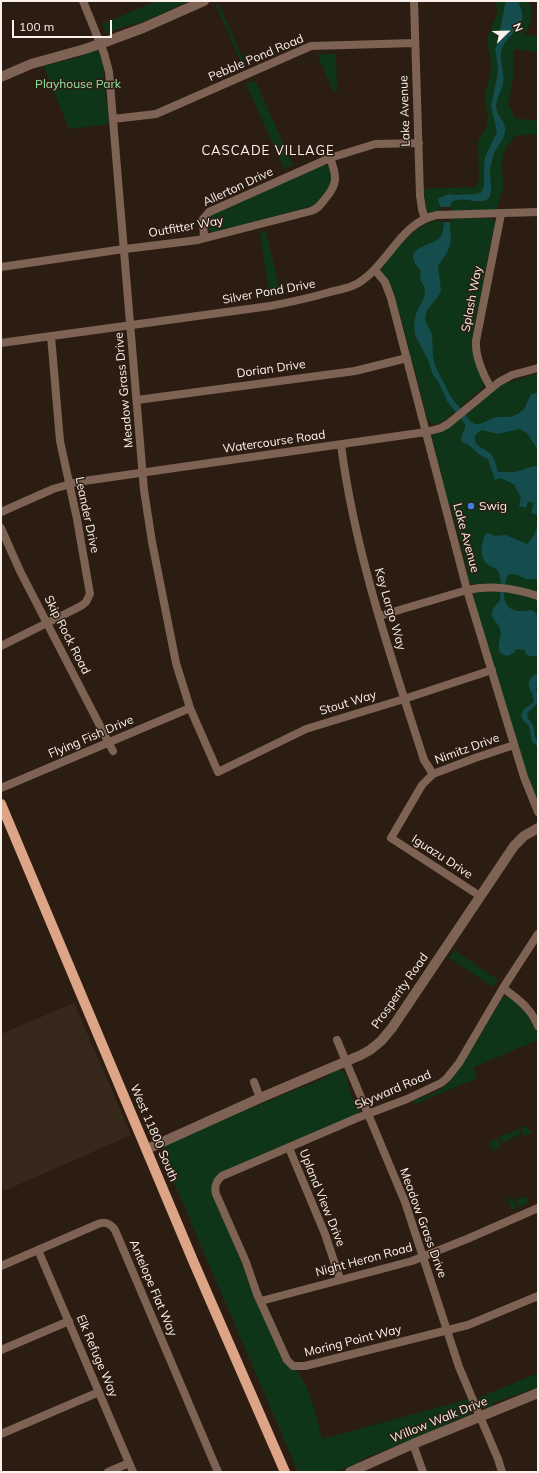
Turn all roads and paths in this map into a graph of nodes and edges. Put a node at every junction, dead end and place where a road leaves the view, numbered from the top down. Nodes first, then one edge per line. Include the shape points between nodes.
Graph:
1 (83, 1) edge
2 (204, 1) edge
3 (414, 1) edge
4 (415, 43) junction
5 (101, 44) junction
6 (1, 77) edge
7 (113, 119) junction
8 (419, 143) junction
9 (330, 158) junction
10 (538, 212) edge
11 (501, 214) junction
12 (425, 219) junction
13 (204, 238) junction
14 (123, 249) junction
15 (1, 267) edge
16 (375, 270) junction
17 (130, 325) junction
18 (50, 336) junction
19 (1, 343) edge
20 (407, 358) junction
21 (538, 368) edge
22 (491, 388) junction
23 (136, 400) junction
24 (426, 432) junction
25 (341, 445) junction
26 (143, 473) junction
27 (69, 484) junction
28 (1, 512) edge
29 (1, 528) edge
30 (467, 590) junction
31 (538, 596) edge
32 (379, 616) junction
33 (48, 624) junction
34 (1, 646) edge
35 (492, 670) junction
36 (404, 699) junction
37 (190, 708) junction
38 (109, 742) junction
39 (514, 745) junction
40 (113, 751) dead end
41 (218, 772) joint
42 (433, 774) junction
43 (1, 788) edge
44 (1, 804) edge
45 (538, 812) edge
46 (538, 828) edge
47 (391, 838) joint
48 (480, 896) junction
49 (538, 934) edge
50 (503, 988) junction
51 (538, 1026) edge
52 (337, 1040) dead end
53 (346, 1061) junction
54 (254, 1082) dead end
55 (260, 1098) junction
56 (368, 1114) junction
57 (289, 1148) junction
58 (147, 1149) junction
59 (215, 1184) joint
60 (538, 1208) edge
61 (38, 1250) junction
62 (423, 1257) junction
63 (1, 1266) edge
64 (340, 1279) junction
65 (538, 1296) edge
66 (260, 1301) junction
67 (69, 1321) junction
68 (447, 1330) junction
69 (1, 1350) edge
70 (99, 1392) junction
71 (538, 1393) edge
72 (480, 1417) junction
73 (1, 1434) edge
74 (413, 1444) junction
75 (129, 1463) junction
76 (108, 1472) edge
77 (133, 1472) edge
78 (218, 1472) edge
79 (285, 1472) edge
80 (350, 1472) edge
81 (423, 1472) edge
82 (502, 1472) edge

1 - 5 street, Meadow Grass Drive
2 - 5 street
3 - 4 street, Lake Avenue
4 - 7 street, Pebble Pond Road via 308,47 156,114
4 - 8 street, Lake Avenue
5 - 6 street via 31,64
5 - 7 street, Meadow Grass Drive via 108,65
7 - 14 street, Meadow Grass Drive
8 - 9 street, Allerton Drive via 375,144
8 - 12 street, Lake Avenue via 421,204
9 - 13 street, Allerton Drive via 209,212 203,220
9 - 13 street, Outfitter Way via 335,171 334,186 314,210
10 - 11 street, Silver Pond Drive
11 - 12 street, Silver Pond Drive via 437,215
11 - 22 street, Splash Way via 476,341 483,371
12 - 16 street, Silver Pond Drive via 406,233
13 - 14 street, Outfitter Way
14 - 15 street, Outfitter Way
14 - 17 street, Meadow Grass Drive
16 - 17 street, Silver Pond Drive via 351,286 301,300
16 - 20 street, Lake Avenue via 390,292
17 - 18 street, Silver Pond Drive
17 - 23 street, Meadow Grass Drive
18 - 19 street, Silver Pond Drive
18 - 27 street, Leander Drive via 60,441
20 - 23 street, Dorian Drive via 355,371
20 - 24 street, Lake Avenue
21 - 22 street, Watercourse Road via 508,377
22 - 24 street, Watercourse Road via 441,428
23 - 26 street, Meadow Grass Drive
24 - 25 street, Watercourse Road
24 - 30 street, Lake Avenue
25 - 26 street, Watercourse Road
25 - 32 street, Key Largo Way via 355,525
26 - 27 street, Watercourse Road
26 - 37 street, Meadow Grass Drive via 150,531 171,645
27 - 28 street, Watercourse Road
27 - 33 street, Leander Drive via 90,594 84,605
29 - 33 street, Skip Rock Road
30 - 31 street via 493,587
30 - 32 street
30 - 35 street, Lake Avenue
32 - 36 street, Key Largo Way
33 - 34 street, Leander Drive
33 - 38 street, Skip Rock Road
35 - 36 street, Stout Way
35 - 39 street, Lake Avenue
36 - 41 street, Stout Way via 306,729
36 - 42 street, Key Largo Way via 424,760
37 - 38 street, Flying Fish Drive
37 - 41 street, Meadow Grass Drive
38 - 40 street, Skip Rock Road
38 - 43 street, Flying Fish Drive
39 - 42 street, Nimitz Drive
39 - 45 street, Lake Avenue
42 - 47 street, Nimitz Drive via 422,785
44 - 58 main road, West 11800 South
46 - 48 street, Prosperity Road via 514,846
47 - 48 street, Iguazu Drive
48 - 53 street, Prosperity Road via 387,1035 370,1050
49 - 50 street, Skyward Road
50 - 51 street via 524,1004
50 - 56 street, Skyward Road via 459,1063 447,1078 426,1091
52 - 53 street, Meadow Grass Drive
53 - 55 street, Prosperity Road
53 - 56 street, Meadow Grass Drive
54 - 55 street
55 - 58 street, Prosperity Road
56 - 57 street, Skyward Road
56 - 62 street, Meadow Grass Drive via 405,1202
57 - 59 street, Skyward Road via 222,1176
57 - 64 street, Upland View Drive via 325,1234
58 - 79 main road, West 11800 South
59 - 66 street, Moring Point Way via 216,1194
60 - 62 street, Night Heron Road
61 - 63 street, Antelope Flat Way
61 - 67 street, Elk Refuge Way
61 - 78 street, Antelope Flat Way via 101,1223 114,1228
62 - 64 street, Night Heron Road
62 - 68 street, Meadow Grass Drive
64 - 66 street, Night Heron Road
65 - 68 street, Moring Point Way via 473,1323
66 - 68 street, Moring Point Way via 287,1360 296,1367
67 - 69 street
67 - 70 street, Elk Refuge Way
68 - 72 street, Meadow Grass Drive
70 - 73 street
70 - 75 street, Elk Refuge Way
71 - 72 street, Willow Walk Drive
72 - 74 street, Willow Walk Drive
72 - 82 street, Meadow Grass Drive
74 - 80 street, Willow Walk Drive
74 - 81 street
75 - 76 street
75 - 77 street, Elk Refuge Way

